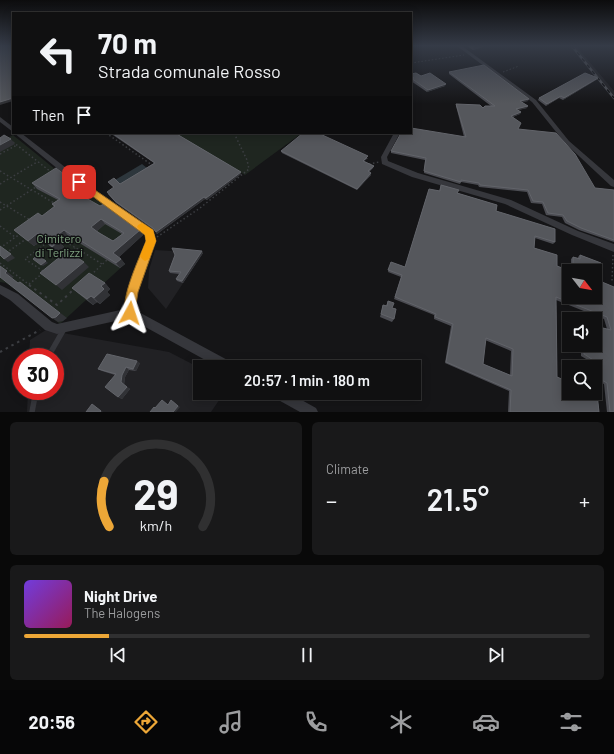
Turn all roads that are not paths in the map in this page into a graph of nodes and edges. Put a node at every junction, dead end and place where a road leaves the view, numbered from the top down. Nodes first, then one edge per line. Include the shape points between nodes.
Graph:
1 (486, 65) edge
2 (0, 119) edge
3 (12, 129) edge
4 (18, 134) edge
5 (396, 134) edge
6 (614, 184) edge
7 (614, 248) edge
8 (0, 290) edge
9 (130, 313) junction
10 (64, 328) junction
11 (53, 348) edge
12 (216, 360) edge
13 (34, 400) edge
14 (290, 400) edge
15 (32, 412) edge
16 (312, 412) edge

1 - 6 street via 534,101 567,142
2 - 3 street
4 - 9 street via 150,237 132,292
5 - 7 street via 384,157 385,162 415,175 508,202
8 - 10 street via 14,297 49,326
9 - 10 street
9 - 12 street
10 - 11 lane
13 - 15 lane
14 - 16 street

